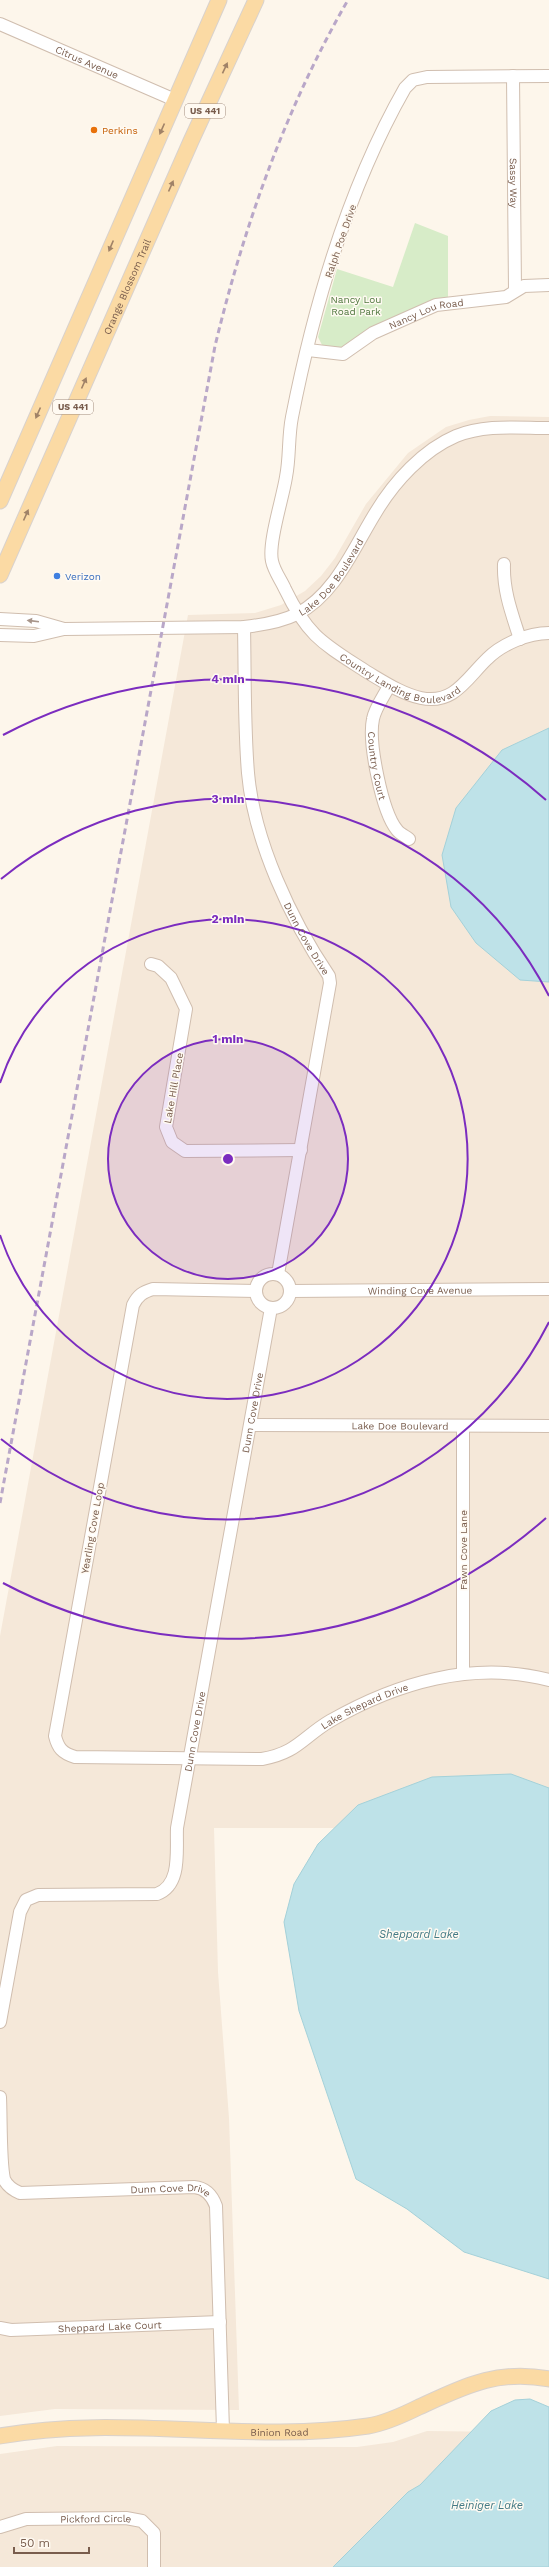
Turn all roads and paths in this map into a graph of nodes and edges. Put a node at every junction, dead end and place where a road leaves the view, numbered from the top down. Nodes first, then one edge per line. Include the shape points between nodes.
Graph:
1 (219, 0) edge
2 (256, 0) edge
3 (0, 24) edge
4 (513, 76) junction
5 (549, 76) edge
6 (175, 100) junction
7 (549, 285) edge
8 (515, 290) junction
9 (308, 350) junction
10 (549, 428) edge
11 (0, 500) edge
12 (504, 564) dead end
13 (0, 575) edge
14 (296, 614) junction
15 (0, 619) edge
16 (244, 627) junction
17 (64, 629) junction
18 (549, 632) edge
19 (0, 635) edge
20 (520, 639) junction
21 (389, 686) junction
22 (409, 839) dead end
23 (151, 964) dead end
24 (301, 1150) junction
25 (278, 1274) junction
26 (549, 1289) edge
27 (256, 1291) junction
28 (291, 1291) junction
29 (271, 1308) junction
30 (251, 1425) junction
31 (463, 1426) junction
32 (549, 1426) edge
33 (463, 1674) junction
34 (549, 1680) edge
35 (189, 1758) junction
36 (0, 2022) edge
37 (0, 2097) edge
38 (220, 2322) junction
39 (0, 2328) edge
40 (549, 2379) edge
41 (223, 2430) junction
42 (0, 2436) edge
43 (0, 2527) edge
44 (154, 2567) edge

1 - 6 main road, US 441
13 -> 2 main road, Orange Blossom Trail / US 441 via 191,141
3 - 6 street, Citrus Avenue
4 - 5 street, Ralph Poe Drive
4 - 8 street, Sassy Way
4 - 9 street, Ralph Poe Drive via 427,77 413,80 405,88 350,212 333,259
6 -> 11 main road, US 441
7 - 8 street, Nancy Lou Road via 531,285
8 - 9 street, Nancy Lou Road via 506,297 436,305 373,333 343,354
9 - 14 street, Ralph Poe Drive via 292,417 288,466 272,558
10 - 14 street, Lake Doe Boulevard via 486,429 456,436 437,446 397,484 376,511 342,570 320,596
12 - 20 street via 506,596
14 - 16 street, Lake Doe Boulevard via 268,624
14 - 21 street, Country Landing Boulevard via 321,642
17 -> 15 street, Lake Doe Boulevard via 36,621
16 - 17 street, Lake Doe Boulevard
16 - 24 street, Dunn Cove Drive via 248,774 255,809 266,850 281,889 300,929 329,976 330,983
17 - 19 street, Lake Doe Boulevard via 34,636
18 - 20 street, Country Landing Boulevard
20 - 21 street, Country Landing Boulevard via 488,657 464,685 446,697 432,700 419,698
21 - 22 street, Country Court via 373,717 372,738 378,776 391,820 398,831
23 - 24 street, Lake Hill Place via 158,966 171,978 186,1008 166,1127 172,1142 185,1151
24 - 25 street, Dunn Cove Drive
25 - 27 street via 263,1277
25 - 28 street via 287,1280
26 - 28 street, Winding Cove Avenue
27 - 29 street via 262,1304
27 - 35 street, Yearling Cove Loop via 153,1289 136,1298 133,1304 55,1736 61,1750 75,1758
28 - 29 street via 290,1297 282,1306
29 - 30 street, Dunn Cove Drive
30 - 31 street, Lake Doe Boulevard
30 - 35 street, Dunn Cove Drive
31 - 32 street, Lake Doe Boulevard
31 - 33 street, Fawn Cove Lane
33 - 34 street, Lake Shepard Drive via 507,1674
33 - 35 street, Lake Shepard Drive via 424,1681 378,1696 328,1723 289,1752 275,1757
35 - 36 street, Dunn Cove Drive via 177,1828 172,1884 157,1894 38,1895 26,1900 20,1912
37 - 38 street, Dunn Cove Drive via 2,2171 13,2190 20,2193 194,2187 201,2188 213,2198 216,2206
38 - 39 street, Sheppard Lake Court via 11,2330
38 - 41 street, Dunn Cove Drive
40 - 41 main road, Binion Road via 530,2375 500,2376 474,2382 403,2415 373,2425 317,2431
41 - 42 main road, Binion Road via 82,2429 29,2431
43 - 44 street, Pickford Circle via 26,2519 126,2518 142,2521 154,2533

